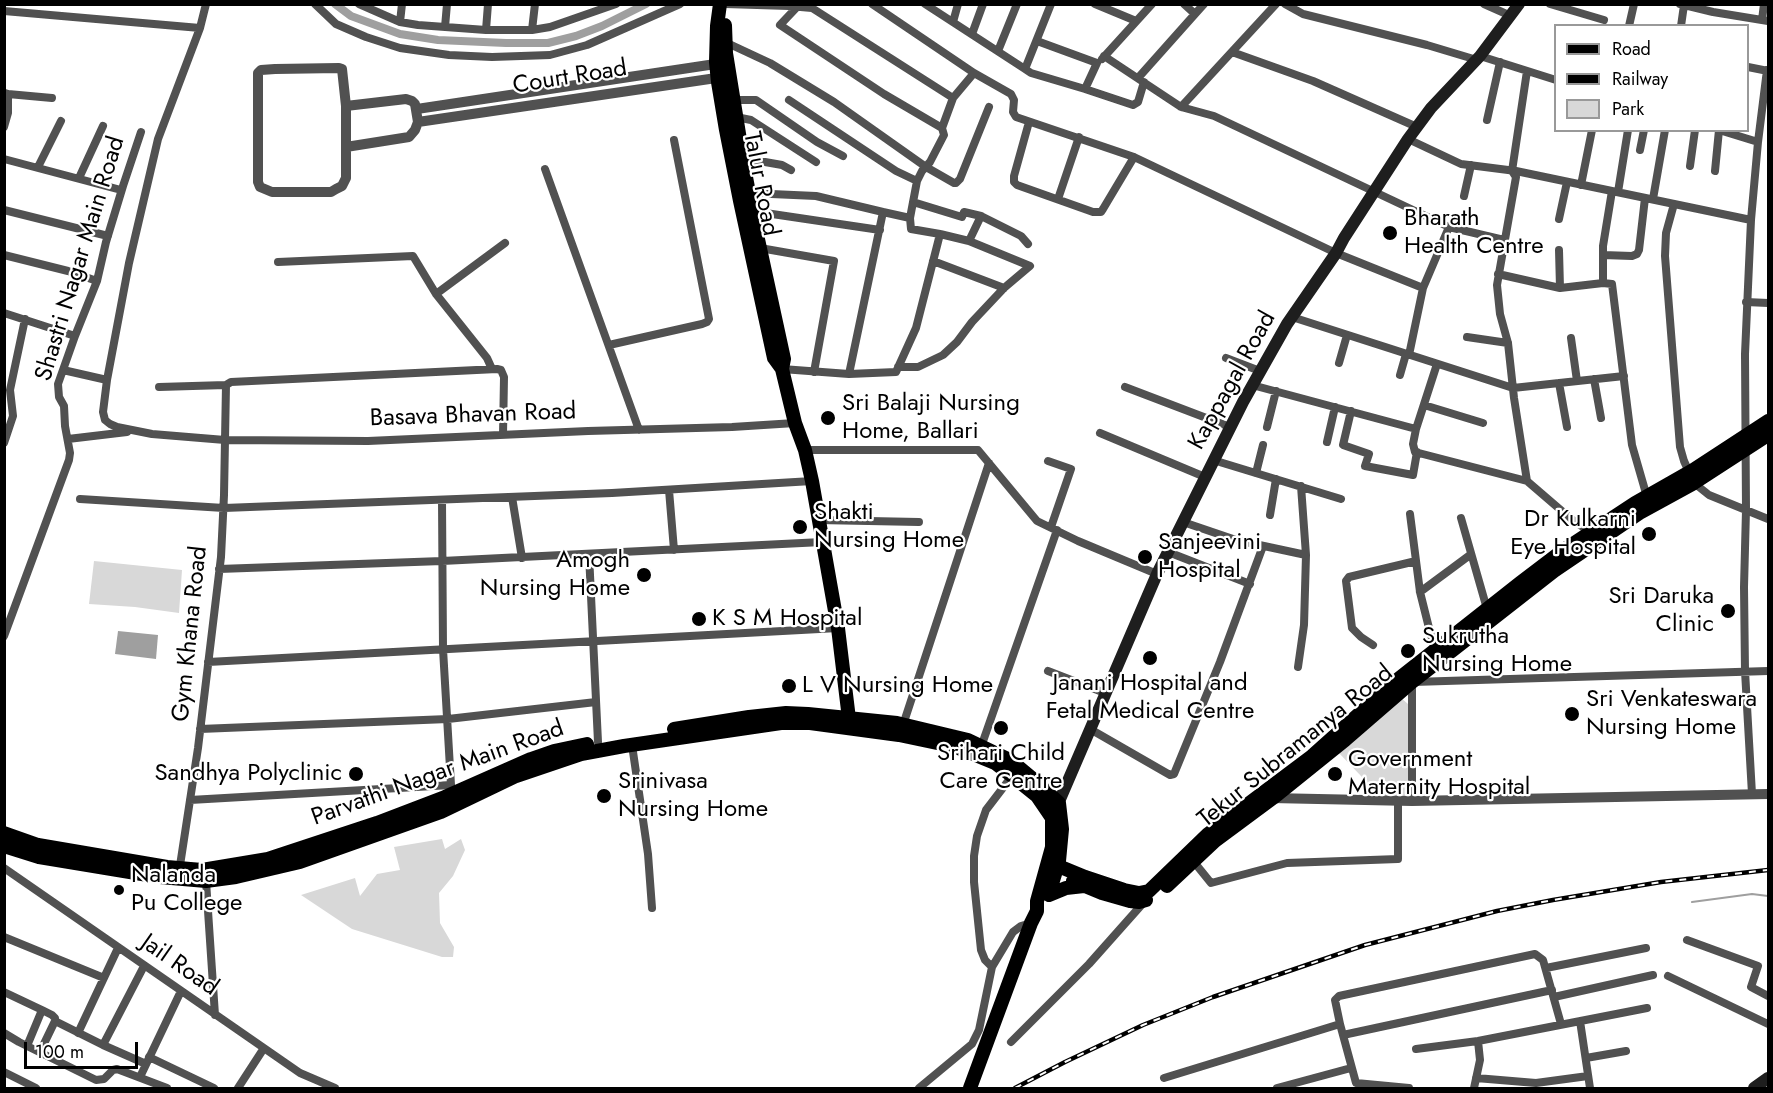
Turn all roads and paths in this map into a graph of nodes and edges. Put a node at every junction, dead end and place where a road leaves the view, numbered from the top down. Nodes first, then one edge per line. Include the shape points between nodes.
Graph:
1 (206, 4) edge
2 (315, 4) edge
3 (402, 4) edge
4 (447, 4) edge
5 (488, 4) edge
6 (535, 4) edge
7 (616, 4) edge
8 (680, 4) edge
9 (723, 4) edge
10 (872, 4) edge
11 (925, 4) edge
12 (958, 4) edge
13 (983, 4) edge
14 (1017, 4) edge
15 (1051, 4) edge
16 (1095, 4) edge
17 (1152, 4) edge
18 (1184, 4) edge
19 (1204, 4) edge
20 (1276, 4) edge
21 (1285, 4) edge
22 (1484, 4) edge
23 (1519, 4) edge
24 (1550, 4) edge
25 (1634, 4) edge
26 (1764, 4) edge
27 (1682, 5) edge
28 (365, 6) edge
29 (797, 7) junction
30 (4, 11) edge
31 (1195, 14) junction
32 (1510, 16) junction
33 (1604, 20) dead end
34 (1765, 20) edge
35 (1136, 21) junction
36 (400, 22) junction
37 (953, 22) junction
38 (1629, 24) edge
39 (1681, 24) edge
40 (445, 27) junction
41 (200, 28) junction
42 (486, 30) junction
43 (532, 30) junction
44 (972, 34) junction
45 (1037, 41) junction
46 (725, 42) junction
47 (998, 51) junction
48 (1232, 52) junction
49 (1104, 56) junction
50 (1479, 58) junction
51 (1500, 62) junction
52 (1097, 63) junction
53 (1749, 67) edge
54 (1025, 69) junction
55 (723, 70) junction
56 (1768, 70) edge
57 (1527, 71) junction
58 (974, 72) junction
59 (1554, 79) edge
60 (1141, 80) junction
61 (1085, 89) junction
62 (6, 93) edge
63 (52, 98) dead end
64 (953, 98) junction
65 (733, 100) junction
66 (789, 100) dead end
67 (346, 106) junction
68 (989, 107) dead end
69 (1181, 107) junction
70 (417, 109) junction
71 (736, 117) junction
72 (1487, 120) dead end
73 (61, 121) dead end
74 (418, 122) junction
75 (1029, 122) junction
76 (104, 126) dead end
77 (4, 127) edge
78 (942, 128) junction
79 (1417, 128) junction
80 (141, 132) dead end
81 (1592, 132) edge
82 (1629, 132) edge
83 (1644, 132) edge
84 (1665, 132) edge
85 (1695, 132) edge
86 (1719, 132) edge
87 (1726, 132) edge
88 (1079, 137) junction
89 (1408, 139) junction
90 (674, 140) dead end
91 (1758, 142) junction
92 (346, 147) junction
93 (1640, 150) dead end
94 (843, 156) dead end
95 (1134, 157) junction
96 (4, 159) edge
97 (743, 162) junction
98 (816, 162) dead end
99 (1471, 165) junction
100 (1690, 166) dead end
101 (38, 167) junction
102 (926, 167) junction
103 (545, 169) dead end
104 (791, 170) dead end
105 (1512, 171) junction
106 (1715, 171) dead end
107 (79, 178) junction
108 (917, 181) junction
109 (1567, 182) junction
110 (1581, 185) junction
111 (122, 190) junction
112 (1374, 191) junction
113 (1615, 191) junction
114 (749, 193) junction
115 (1464, 196) dead end
116 (1649, 199) junction
117 (1058, 200) junction
118 (913, 202) junction
119 (1674, 204) junction
120 (4, 210) edge
121 (752, 211) junction
122 (884, 212) junction
123 (981, 216) junction
124 (909, 218) junction
125 (1559, 219) dead end
126 (1751, 220) junction
127 (1449, 227) junction
128 (880, 230) junction
129 (940, 234) junction
130 (108, 236) junction
131 (1504, 240) junction
132 (969, 241) junction
133 (506, 243) dead end
134 (1028, 244) dead end
135 (760, 248) junction
136 (1559, 250) dead end
137 (1336, 253) junction
138 (4, 255) edge
139 (1603, 255) junction
140 (933, 261) junction
141 (278, 262) dead end
142 (1498, 274) junction
143 (97, 281) junction
144 (1603, 283) junction
145 (1004, 288) junction
146 (1424, 288) junction
147 (1560, 288) junction
148 (436, 294) junction
149 (1746, 302) junction
150 (1768, 303) edge
151 (4, 313) edge
152 (1292, 316) junction
153 (25, 320) junction
154 (1347, 334) junction
155 (75, 336) junction
156 (1467, 337) dead end
157 (1571, 338) dead end
158 (1508, 343) junction
159 (609, 345) junction
160 (1407, 354) junction
161 (1226, 358) dead end
162 (1338, 363) dead end
163 (1437, 364) junction
164 (898, 367) junction
165 (492, 369) junction
166 (782, 369) junction
167 (63, 370) junction
168 (1260, 371) junction
169 (814, 372) junction
170 (849, 374) junction
171 (1400, 375) dead end
172 (1624, 376) junction
173 (1594, 379) junction
174 (107, 380) junction
175 (1577, 381) junction
176 (1559, 383) junction
177 (1252, 385) junction
178 (159, 387) dead end
179 (1125, 387) dead end
180 (1513, 388) junction
181 (226, 389) junction
182 (1276, 391) junction
183 (1424, 405) junction
184 (1335, 407) junction
185 (1351, 411) junction
186 (1601, 418) dead end
187 (1768, 421) edge
188 (795, 423) junction
189 (1483, 423) dead end
190 (1230, 427) junction
191 (1267, 427) dead end
192 (1567, 427) dead end
193 (1416, 429) junction
194 (639, 430) junction
195 (135, 432) junction
196 (1100, 433) dead end
197 (503, 435) junction
198 (1768, 435) edge
199 (68, 439) junction
200 (225, 440) junction
201 (1327, 442) dead end
202 (4, 443) edge
203 (1746, 443) junction
204 (1263, 445) dead end
205 (806, 450) junction
206 (1417, 452) junction
207 (1213, 460) junction
208 (1048, 461) dead end
209 (989, 463) junction
210 (1256, 473) junction
211 (1205, 477) junction
212 (1691, 478) junction
213 (1276, 479) junction
214 (812, 481) junction
215 (1527, 481) junction
216 (1301, 486) junction
217 (669, 490) junction
218 (512, 497) junction
219 (1647, 497) junction
220 (80, 499) dead end
221 (1341, 499) dead end
222 (442, 500) junction
223 (224, 508) junction
224 (1746, 510) junction
225 (1410, 514) dead end
226 (1270, 515) dead end
227 (1461, 519) dead end
228 (1768, 519) edge
229 (818, 520) junction
230 (919, 522) dead end
231 (1183, 522) junction
232 (1054, 528) junction
233 (1590, 532) junction
234 (822, 542) junction
235 (1263, 546) junction
236 (674, 550) junction
237 (1168, 552) junction
238 (589, 554) junction
239 (1306, 555) junction
240 (1470, 555) junction
241 (522, 558) junction
242 (442, 561) junction
243 (1416, 561) junction
244 (219, 569) junction
245 (1157, 574) junction
246 (1250, 584) junction
247 (1420, 592) junction
248 (1487, 609) junction
249 (9, 611) edge
250 (838, 628) junction
251 (4, 636) edge
252 (593, 641) junction
253 (1372, 645) dead end
254 (443, 649) junction
255 (1438, 652) junction
256 (208, 662) junction
257 (1298, 667) dead end
258 (1048, 671) dead end
259 (1745, 671) junction
260 (1768, 671) edge
261 (1407, 678) junction
262 (1105, 693) junction
263 (596, 702) junction
264 (448, 719) junction
265 (850, 723) junction
266 (903, 725) junction
267 (200, 729) junction
268 (1090, 729) junction
269 (598, 742) junction
270 (632, 745) junction
271 (981, 747) junction
272 (1012, 776) junction
273 (1752, 794) junction
274 (1768, 794) edge
275 (453, 795) junction
276 (1257, 798) junction
277 (1273, 798) junction
278 (190, 800) junction
279 (1398, 801) junction
280 (1412, 801) junction
281 (1059, 803) junction
282 (1052, 818) junction
283 (6, 838) edge
284 (1194, 862) junction
285 (1052, 867) junction
286 (4, 868) edge
287 (179, 873) junction
288 (206, 881) junction
289 (1084, 886) junction
290 (1049, 895) junction
291 (1145, 901) junction
292 (652, 908) dead end
293 (1034, 917) junction
294 (4, 937) edge
295 (1687, 940) dead end
296 (118, 948) junction
297 (1646, 948) dead end
298 (144, 966) junction
299 (992, 967) junction
300 (1546, 968) junction
301 (1653, 975) dead end
302 (1668, 976) dead end
303 (104, 978) junction
304 (181, 991) junction
305 (4, 992) edge
306 (1553, 994) junction
307 (1768, 996) edge
308 (1647, 1008) dead end
309 (42, 1010) junction
310 (215, 1015) junction
311 (55, 1021) junction
312 (1580, 1021) junction
313 (1340, 1024) junction
314 (1561, 1024) junction
315 (1768, 1024) edge
316 (78, 1033) junction
317 (1342, 1035) junction
318 (6, 1037) edge
319 (1478, 1041) junction
320 (1011, 1042) dead end
321 (103, 1045) junction
322 (27, 1046) junction
323 (264, 1048) junction
324 (1416, 1049) dead end
325 (1626, 1050) dead end
326 (40, 1052) junction
327 (1586, 1058) junction
328 (148, 1061) junction
329 (1351, 1068) junction
330 (4, 1072) edge
331 (1588, 1076) junction
332 (140, 1077) junction
333 (1164, 1078) dead end
334 (1476, 1078) junction
335 (1768, 1078) edge
336 (1357, 1086) edge
337 (1382, 1087) edge
338 (36, 1089) edge
339 (167, 1089) edge
340 (214, 1089) edge
341 (238, 1089) edge
342 (335, 1089) edge
343 (919, 1089) edge
344 (970, 1089) edge
345 (1277, 1089) edge
346 (1409, 1089) edge
347 (1474, 1089) edge
348 (1590, 1089) edge
349 (1754, 1089) edge

1 - 41 street
2 - 8 street via 336,24 400,48 492,57 550,55 587,45
3 - 36 street
4 - 40 street
5 - 42 street
6 - 43 street
7 - 43 street
9 - 29 street
9 - 46 main road, Talur Road
9 - 55 main road, Talur Road via 717,26
10 - 58 street
11 - 37 street
12 - 37 street
13 - 44 street
14 - 47 street
15 - 45 street
16 - 35 street
17 - 35 street
18 - 31 street
19 - 31 street
20 - 48 street
21 - 50 street via 1303,14
22 - 32 street
23 - 32 main road, Kappagal Road
24 - 33 street
25 - 38 street
26 - 34 street
27 - 34 street
27 - 39 street
28 - 36 street
29 - 64 street via 812,8
29 - 78 street via 780,25
30 - 41 street
31 - 60 street
32 - 50 main road, Kappagal Road
35 - 49 street
36 - 40 street
37 - 44 street
40 - 42 street
41 - 174 street via 158,139
42 - 43 street
44 - 47 street
45 - 52 street
45 - 54 street
46 - 55 main road, Talur Road
46 - 102 street via 770,63 834,102
47 - 54 street
48 - 69 street
48 - 79 street via 1313,81
49 - 52 street
49 - 60 street
50 - 51 street
50 - 79 main road, Kappagal Road
51 - 57 street
51 - 72 street
52 - 61 street
53 - 56 street
54 - 61 street
55 - 65 main road, Talur Road
55 - 70 street, Court Road
55 - 74 street, Court Road
55 - 166 main road, Talur Road via 740,201 774,358
56 - 91 street
57 - 59 street
57 - 105 street
58 - 64 street
58 - 75 street via 1011,94 1014,115
60 - 61 street via 1138,102 1133,105
60 - 69 street
62 - 63 street
62 - 77 street via 8,113
64 - 78 street
65 - 71 main road, Talur Road
65 - 94 street via 756,100
66 - 108 street
67 - 70 street, Court Road via 406,99
67 - 92 street
67 - 92 street via 342,69 261,70 260,187 272,192 331,192 342,186 346,178
68 - 102 street via 958,182
69 - 112 street via 1214,116
70 - 74 street
71 - 97 main road, Talur Road
71 - 98 street via 751,120
73 - 101 street
74 - 92 street via 409,137
75 - 88 street
75 - 117 street via 1014,182
76 - 107 street
78 - 102 street via 944,135
79 - 89 main road, Kappagal Road
80 - 111 street, Shastri Nagar Main Road
81 - 110 street
82 - 113 street
83 - 93 street
84 - 116 street
85 - 100 street
86 - 106 street
87 - 91 street
88 - 95 street
88 - 117 street
89 - 99 street
89 - 112 main road, Kappagal Road
90 - 159 street via 709,319 702,324
91 - 126 street
95 - 117 street via 1101,212
95 - 137 street
96 - 101 street
97 - 104 street via 765,162
97 - 114 main road, Talur Road
99 - 105 street
99 - 115 street
101 - 107 street
102 - 108 street
103 - 159 street
105 - 109 street
105 - 131 street via 1516,177
107 - 111 street
108 - 118 street
109 - 110 street
109 - 125 street
110 - 113 street
111 - 130 street, Shastri Nagar Main Road
112 - 127 street
112 - 137 main road, Kappagal Road
113 - 116 street
113 - 139 street
114 - 121 main road, Talur Road
114 - 122 street via 816,196
116 - 119 street
116 - 139 street via 1637,254
118 - 123 street via 962,217 964,212
118 - 124 street
119 - 126 street
119 - 212 street via 1665,256 1680,447
120 - 130 street
121 - 128 street
121 - 135 main road, Talur Road
122 - 124 street
122 - 128 street
123 - 132 street
123 - 134 street via 1021,236
124 - 129 street via 911,229
126 - 149 street
127 - 131 street
127 - 146 street
128 - 170 street
129 - 132 street
129 - 140 street
130 - 143 street, Shastri Nagar Main Road
131 - 142 street
132 - 145 street via 1030,266
133 - 148 street
135 - 166 main road, Talur Road via 784,359
135 - 169 street via 834,261
136 - 147 street
137 - 146 street
137 - 152 main road, Kappagal Road
138 - 143 street
139 - 144 street
140 - 145 street
140 - 164 street via 916,328
141 - 148 street via 413,256
142 - 147 street
142 - 158 street via 1500,314
143 - 155 street, Shastri Nagar Main Road
144 - 147 street
144 - 172 street via 1612,284
145 - 164 street via 943,355 918,368
146 - 160 street
148 - 165 street
149 - 150 street
149 - 203 street
151 - 153 street
152 - 154 street
152 - 168 main road, Kappagal Road
153 - 155 street
153 - 202 street via 10,390 13,416
154 - 160 street
154 - 162 street
155 - 167 street, Shastri Nagar Main Road
156 - 158 street
157 - 175 street
158 - 180 street
159 - 194 street
160 - 163 street
160 - 171 street
161 - 168 street
163 - 180 street
163 - 183 street
164 - 170 street via 896,372
165 - 181 street via 228,382
165 - 197 street via 503,373
166 - 169 street
166 - 188 main road, Talur Road
167 - 174 street
167 - 199 street, Shastri Nagar Main Road via 57,392 64,406
168 - 177 main road, Kappagal Road
169 - 170 street
172 - 173 street
172 - 219 street via 1632,445
173 - 175 street
173 - 186 street
174 - 195 street via 105,420
175 - 176 street
176 - 180 street
176 - 192 street
177 - 182 street
177 - 190 main road, Kappagal Road
178 - 181 street
179 - 190 street
180 - 215 street
181 - 200 street, Gym Khana Road
182 - 184 street
182 - 191 street
183 - 189 street
183 - 193 street
184 - 185 street
184 - 201 street
185 - 193 street
185 - 206 street via 1342,445 1369,454 1365,466 1413,475
187 - 203 main road
188 - 194 street, Basava Bhavan Road
188 - 205 main road, Talur Road
190 - 207 main road, Kappagal Road
193 - 206 street via 1413,444
194 - 197 street, Basava Bhavan Road
195 - 199 street
195 - 200 street, Basava Bhavan Road
196 - 211 street
197 - 200 street, Basava Bhavan Road via 368,441
198 - 203 main road, Tekur Subramanya Road
199 - 249 street, Shastri Nagar Main Road via 69,460
200 - 223 street, Gym Khana Road
203 - 212 main road, Tekur Subramanya Road
203 - 224 street
204 - 210 street
205 - 209 street via 978,450
205 - 214 main road, Talur Road
206 - 215 street
207 - 210 street
207 - 211 main road, Kappagal Road
208 - 232 street via 1071,469
209 - 232 street via 1037,521
209 - 266 street
210 - 213 street
211 - 231 main road, Kappagal Road
212 - 219 main road
212 - 224 street via 1709,495
212 - 255 main road, Tekur Subramanya Road
213 - 216 street
213 - 226 street
214 - 217 street
214 - 229 main road, Talur Road
215 - 233 street
216 - 221 street
216 - 239 street
217 - 218 street
217 - 236 street
218 - 222 street
218 - 241 street
219 - 233 main road
220 - 223 street
222 - 223 street
222 - 242 street
223 - 244 street, Gym Khana Road
224 - 228 street
224 - 259 street
225 - 243 street
227 - 240 street
229 - 230 street
229 - 234 main road, Talur Road
231 - 235 street
231 - 237 main road, Kappagal Road
232 - 245 street
232 - 271 street
233 - 248 main road
234 - 236 street
234 - 250 main road, Talur Road
235 - 239 street
235 - 246 street
236 - 238 street
237 - 245 main road, Kappagal Road
237 - 246 street
238 - 241 street
238 - 252 street
239 - 257 street via 1304,626
240 - 247 street
240 - 248 street
241 - 242 street
242 - 244 street
242 - 254 street
243 - 247 street
243 - 253 street via 1349,577 1346,581 1352,628
244 - 256 street, Gym Khana Road
245 - 262 main road, Kappagal Road
246 - 268 street via 1174,774
247 - 255 street
248 - 255 main road
249 - 251 street, Shastri Nagar Main Road
250 - 252 street
250 - 265 main road, Talur Road
252 - 254 street
252 - 263 street
254 - 256 street
254 - 264 street
255 - 261 main road, Tekur Subramanya Road
256 - 267 street, Gym Khana Road
258 - 262 street
259 - 260 street
259 - 261 street
259 - 273 street
261 - 276 main road, Tekur Subramanya Road
261 - 277 main road, Tekur Subramanya Road via 1345,740
261 - 280 street
262 - 268 main road, Kappagal Road
263 - 264 street
263 - 269 street
264 - 267 street
264 - 275 street
265 - 266 main road, Parvathi Nagar Main Road
265 - 269 main road, Parvathi Nagar Main Road via 786,713
265 - 270 main road, Parvathi Nagar Main Road via 781,723
265 - 272 main road via 956,747 995,763
266 - 271 main road, Parvathi Nagar Main Road via 968,740
267 - 278 street, Gym Khana Road
268 - 281 main road, Kappagal Road
269 - 275 main road, Parvathi Nagar Main Road via 531,759
270 - 275 main road, Parvathi Nagar Main Road via 581,754
270 - 292 street
271 - 281 main road, Parvathi Nagar Main Road via 1010,760
272 - 282 main road via 1036,796
272 - 299 street via 986,810 974,856 981,950
273 - 274 street
273 - 280 street
275 - 278 street
275 - 287 main road, Parvathi Nagar Main Road via 268,858
275 - 288 main road, Parvathi Nagar Main Road via 350,845 300,862
276 - 277 street
276 - 285 main road, Tekur Subramanya Road via 1198,842 1146,893
277 - 279 street
277 - 284 main road, Tekur Subramanya Road via 1215,841
278 - 287 street, Gym Khana Road
279 - 280 street
279 - 284 street via 1398,859 1287,863 1211,883
281 - 282 main road, Kappagal Road
281 - 285 main road via 1062,829
282 - 285 main road
283 - 287 main road, Parvathi Nagar Main Road via 39,857 160,877
284 - 291 main road, Tekur Subramanya Road via 1159,894
285 - 289 main road
285 - 290 main road
285 - 293 main road
286 - 296 street, Jail Road
287 - 288 main road, Parvathi Nagar Main Road
288 - 310 street
289 - 290 main road
289 - 291 main road via 1130,901
290 - 293 main road
291 - 320 street
293 - 299 street via 1013,932
293 - 344 main road
294 - 303 street
295 - 307 street via 1758,966 1751,987
296 - 298 street, Jail Road
296 - 303 street
297 - 300 street
298 - 304 street, Jail Road
298 - 321 street
299 - 343 street via 977,1037
300 - 306 street
300 - 313 street via 1535,954 1339,996 1335,1000
301 - 306 street
302 - 315 street
303 - 316 street
304 - 310 street, Jail Road
304 - 328 street
305 - 309 street
306 - 314 street
306 - 317 street
308 - 312 street
309 - 311 street
309 - 322 street
310 - 323 street, Jail Road
311 - 316 street
311 - 326 street
312 - 314 street
312 - 327 street
313 - 317 street
313 - 333 street
314 - 319 street
316 - 321 street
317 - 329 street
318 - 322 street
319 - 324 street
319 - 334 street via 1480,1060
321 - 328 street
322 - 326 street
323 - 341 street
323 - 342 street, Jail Road via 300,1073
325 - 327 street
326 - 332 street via 96,1080 104,1080 117,1069
327 - 331 street
328 - 332 street
328 - 340 street
329 - 336 street
329 - 345 street
330 - 338 street
331 - 334 street via 1536,1083
331 - 348 street
332 - 339 street
334 - 347 street
335 - 349 main road
336 - 337 street
337 - 346 street

